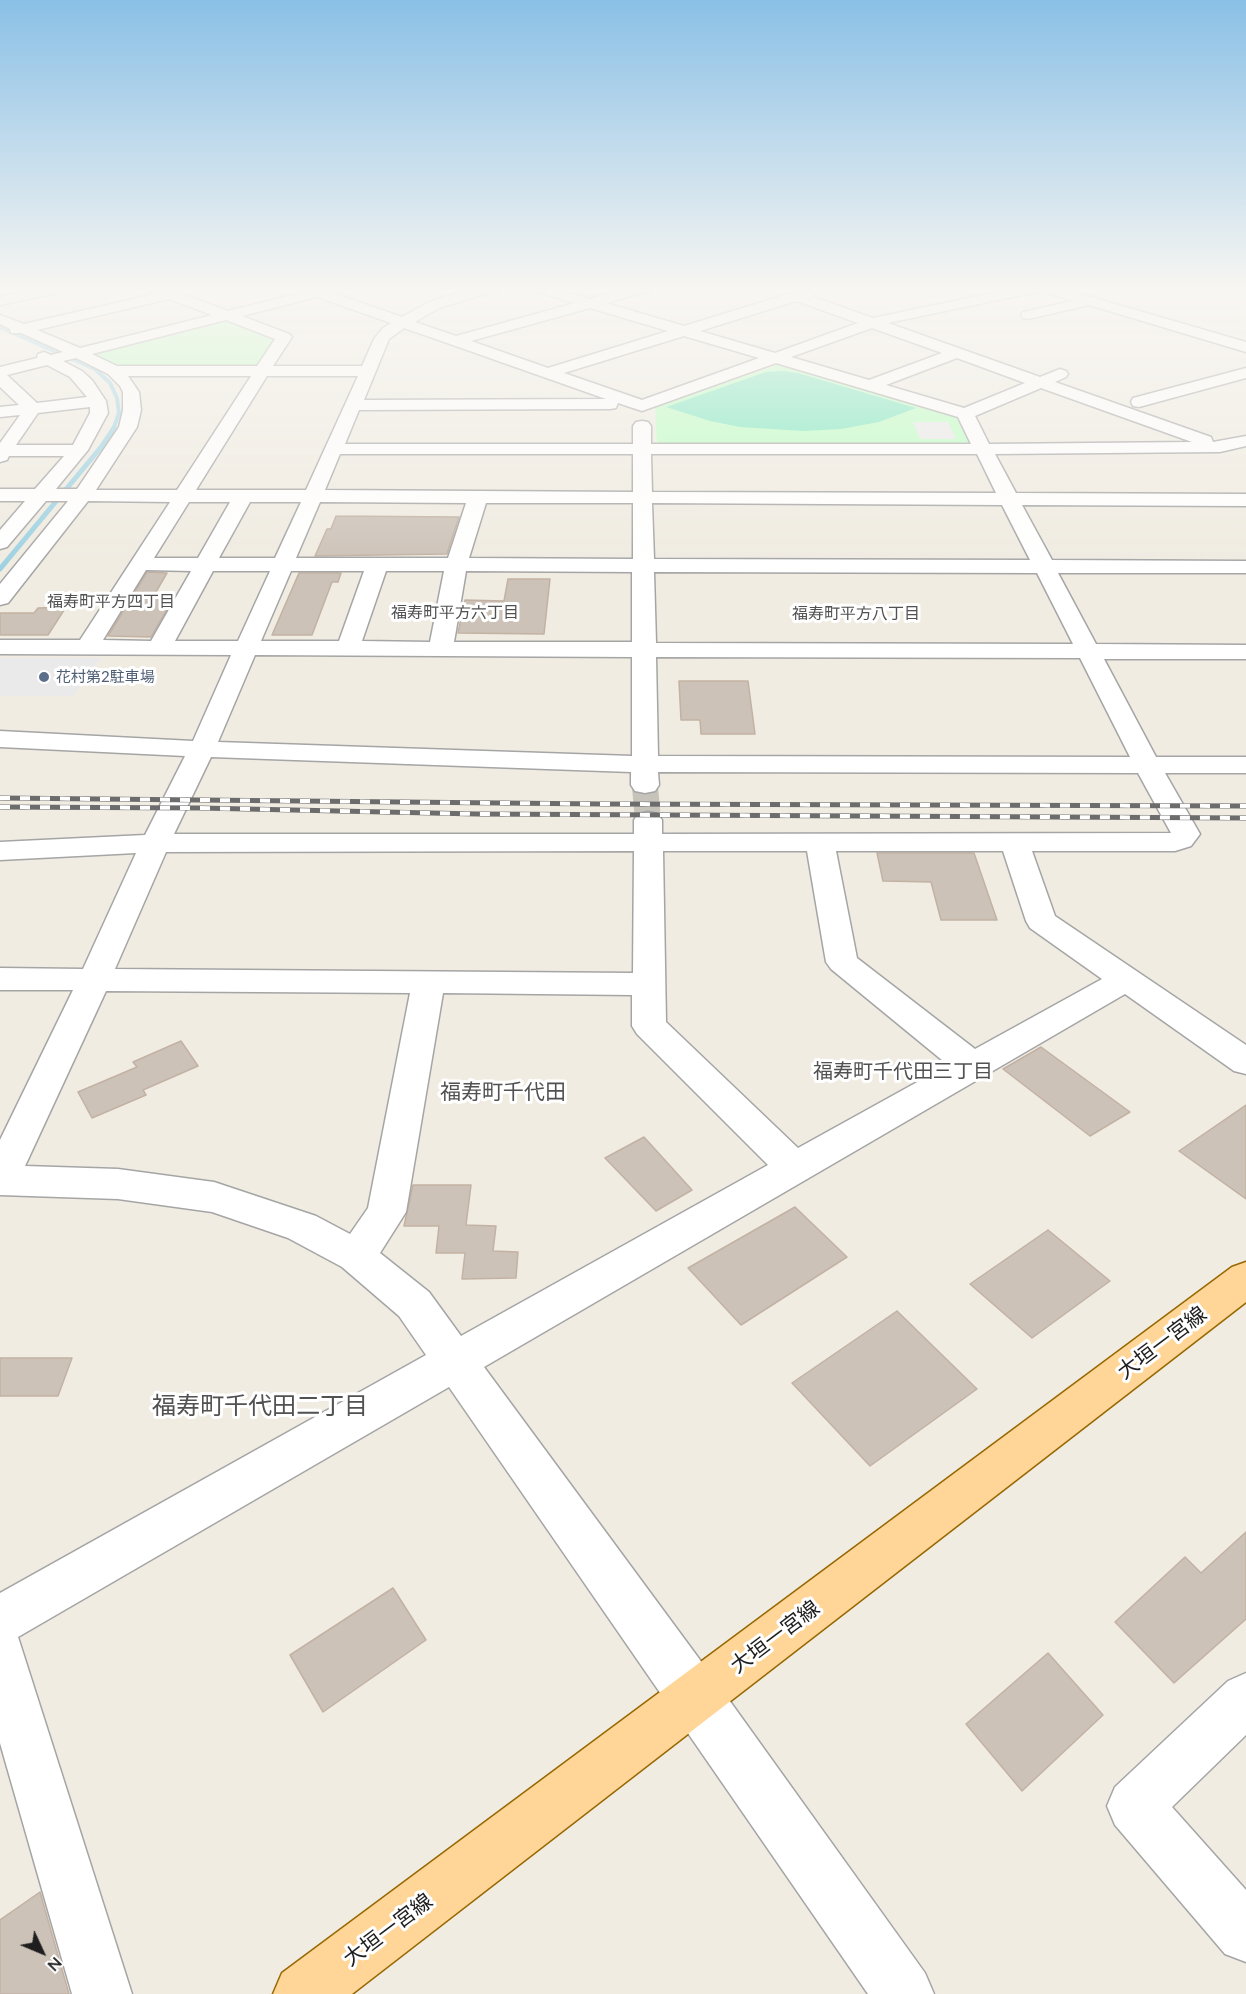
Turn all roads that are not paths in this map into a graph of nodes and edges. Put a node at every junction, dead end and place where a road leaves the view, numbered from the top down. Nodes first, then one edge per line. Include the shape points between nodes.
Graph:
1 (2, 380) edge
2 (83, 380) edge
3 (123, 380) edge
4 (256, 380) edge
5 (362, 380) edge
6 (568, 380) edge
7 (710, 380) edge
8 (848, 380) edge
9 (887, 380) edge
10 (1037, 380) edge
11 (1047, 380) edge
12 (1075, 380) edge
13 (1220, 380) edge
14 (1042, 382) junction
15 (869, 387) junction
16 (98, 401) junction
17 (1139, 402) junction
18 (352, 405) junction
19 (637, 405) junction
20 (33, 408) junction
21 (0, 412) edge
22 (965, 414) junction
23 (1238, 439) edge
24 (643, 448) junction
25 (333, 449) junction
26 (982, 449) junction
27 (79, 450) junction
28 (1, 453) edge
29 (1246, 459) edge
30 (0, 495) edge
31 (43, 495) junction
32 (77, 495) junction
33 (185, 496) junction
34 (243, 496) junction
35 (312, 496) junction
36 (478, 497) junction
37 (644, 498) junction
38 (1008, 498) junction
39 (1246, 500) edge
40 (0, 543) edge
41 (141, 564) junction
42 (205, 565) junction
43 (282, 565) junction
44 (377, 565) junction
45 (456, 565) junction
46 (644, 566) junction
47 (1044, 567) junction
48 (1246, 567) edge
49 (0, 598) edge
50 (0, 647) edge
51 (87, 648) junction
52 (159, 648) junction
53 (246, 648) junction
54 (348, 648) junction
55 (441, 648) junction
56 (646, 649) junction
57 (1088, 651) junction
58 (1246, 652) edge
59 (0, 739) edge
60 (202, 749) junction
61 (1246, 765) edge
62 (1148, 766) junction
63 (644, 775) junction
64 (648, 830) junction
65 (1014, 841) junction
66 (155, 843) junction
67 (820, 843) junction
68 (0, 851) edge
69 (0, 979) edge
70 (94, 979) junction
71 (1125, 980) junction
72 (428, 983) junction
73 (648, 984) junction
74 (1246, 1062) edge
75 (973, 1066) junction
76 (795, 1168) junction
77 (0, 1180) edge
78 (356, 1256) junction
79 (1243, 1285) edge
80 (456, 1361) junction
81 (0, 1620) edge
82 (0, 1654) edge
83 (696, 1697) junction
84 (1246, 1699) edge
85 (1246, 1933) edge
86 (102, 1994) edge
87 (303, 1994) edge
88 (904, 1994) edge

1 - 20 street
2 - 16 street
3 - 32 street via 132,410 128,427
4 - 33 street
5 - 18 street
6 - 19 street
7 - 19 street
8 - 15 street
9 - 15 street
10 - 14 street
11 - 14 street
12 - 17 street
13 - 17 street
14 - 22 street
14 - 23 street
15 - 22 street
16 - 20 street
16 - 27 street via 99,413
17 - 23 street
18 - 19 street
18 - 25 street
19 - 24 street
20 - 21 street
20 - 28 street
22 - 26 street
23 - 26 street
23 - 29 street
24 - 25 street
24 - 26 street
24 - 37 street
25 - 35 street
26 - 38 street
27 - 28 street
27 - 31 street
30 - 31 street
31 - 32 street
31 - 40 street
32 - 33 street
32 - 49 street
33 - 34 street
33 - 41 street
34 - 35 street
34 - 42 street
35 - 36 street
35 - 43 street
36 - 37 street
36 - 45 street
37 - 38 street
37 - 46 street
38 - 39 street
38 - 47 street
41 - 42 street
41 - 51 street
42 - 43 street
42 - 52 street
43 - 44 street
43 - 53 street
44 - 45 street
44 - 54 street
45 - 46 street
45 - 55 street
46 - 47 street
46 - 56 street
47 - 48 street
47 - 57 street
50 - 51 street
51 - 52 street
52 - 53 street
53 - 54 street
53 - 60 street
54 - 55 street
55 - 56 street
56 - 57 street
56 - 63 street
57 - 58 street
57 - 62 street
59 - 60 street
60 - 63 street
60 - 66 street
61 - 62 street
62 - 63 street
62 - 65 street via 1186,834 1181,840
64 - 66 street
64 - 67 street
64 - 73 street
65 - 67 street
65 - 71 street via 1041,921
66 - 68 street
66 - 70 street
67 - 75 street via 842,962
69 - 70 street
70 - 72 street
70 - 77 street
71 - 74 street
71 - 75 street
72 - 73 street
72 - 78 street via 387,1212
73 - 76 street via 649,1026
75 - 76 street
76 - 80 street
77 - 78 street via 118,1185 214,1197 302,1227
78 - 80 street via 414,1304
79 - 83 main road, 大垣一宮線
80 - 81 street
80 - 83 street
82 - 86 street
83 - 87 main road, 大垣一宮線
83 - 88 street
84 - 85 street via 1134,1806

